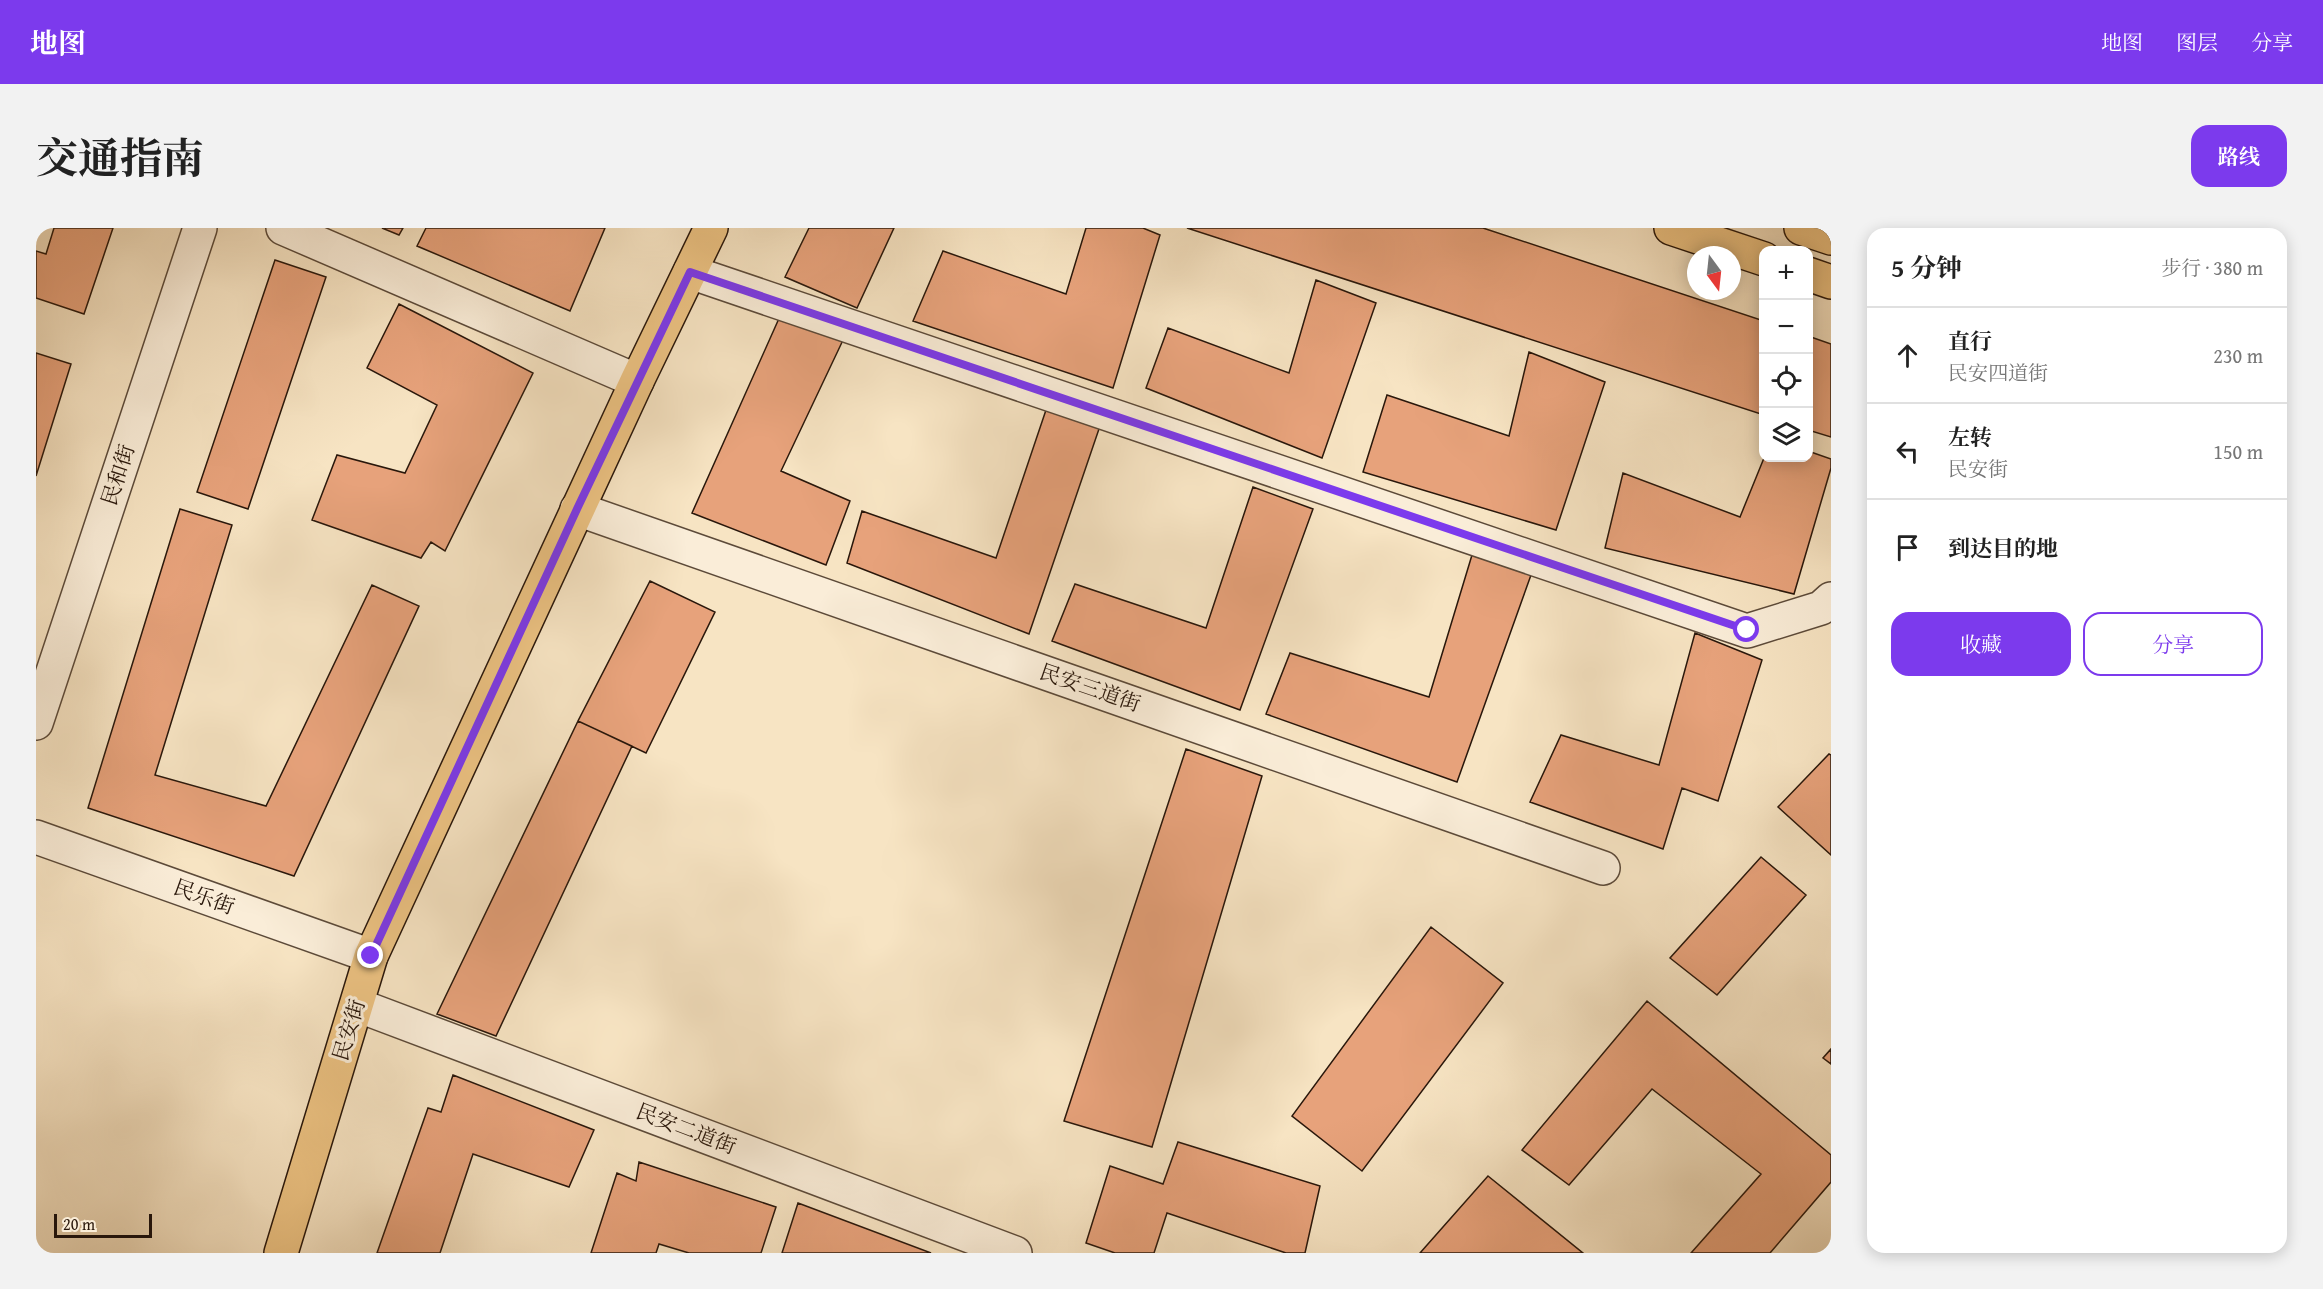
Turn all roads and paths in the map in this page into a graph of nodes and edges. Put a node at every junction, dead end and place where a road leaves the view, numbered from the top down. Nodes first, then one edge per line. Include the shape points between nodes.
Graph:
1 (200, 228) edge
2 (283, 228) edge
3 (711, 228) edge
4 (1671, 228) edge
5 (1801, 228) edge
6 (1831, 238) edge
7 (1759, 257) edge
8 (690, 272) junction
9 (1813, 275) edge
10 (1831, 282) edge
11 (637, 381) junction
12 (577, 509) junction
13 (1831, 598) edge
14 (36, 723) edge
15 (36, 837) edge
16 (1603, 868) dead end
17 (371, 956) junction
18 (357, 1005) junction
19 (280, 1253) edge
20 (1015, 1253) edge

1 - 14 street, 民和街
2 - 11 street
3 - 8 main road, 民安街
4 - 7 main road
5 - 6 main road
8 - 11 main road, 民安街
8 - 13 street via 1747,630 1821,608
9 - 10 main road
11 - 12 main road, 民安街
12 - 16 street, 民安三道街
12 - 17 main road, 民安街
15 - 17 street, 民乐街
17 - 18 main road, 民安街
18 - 19 main road, 民安街
18 - 20 street, 民安二道街

